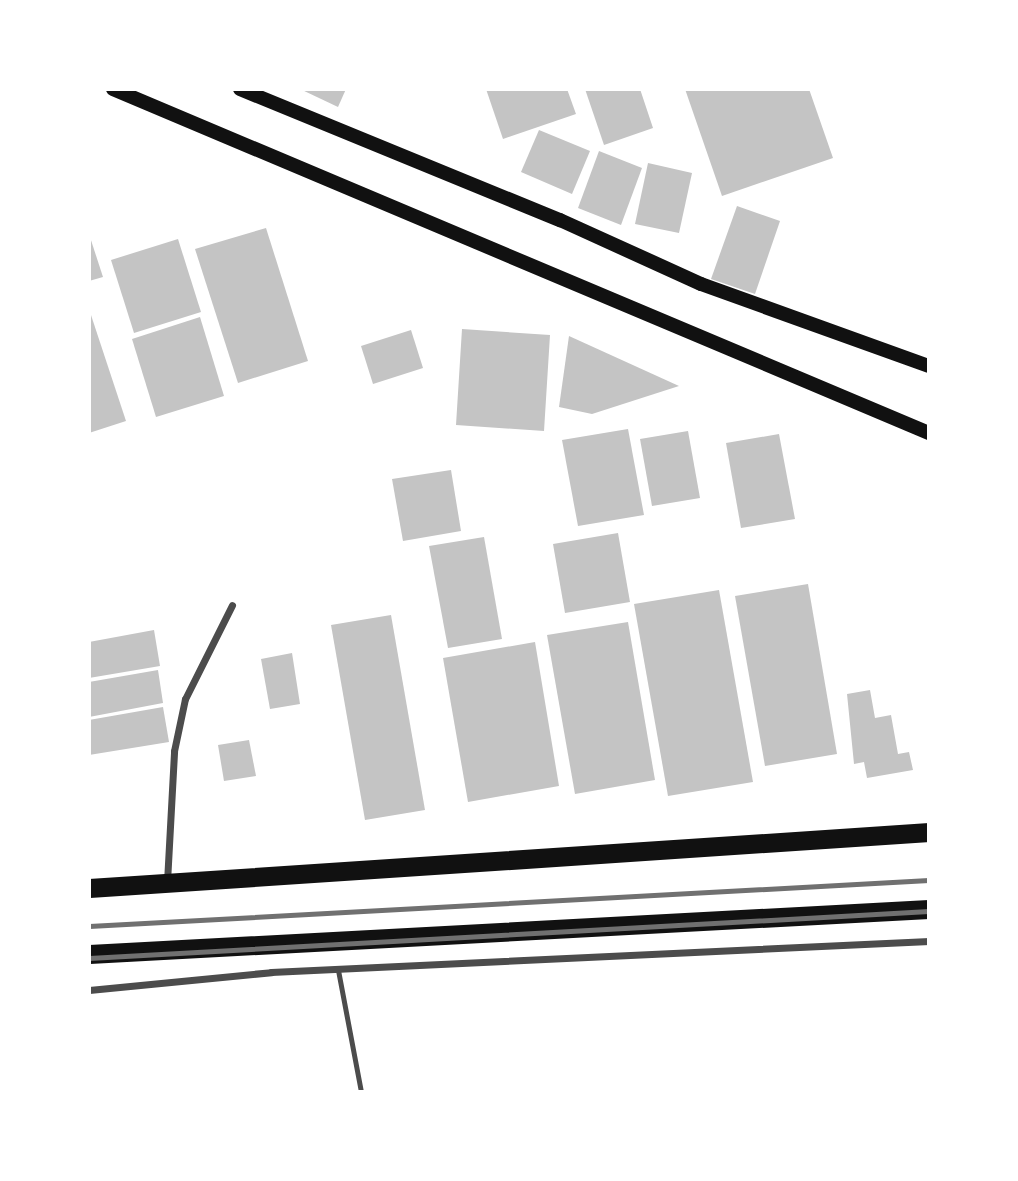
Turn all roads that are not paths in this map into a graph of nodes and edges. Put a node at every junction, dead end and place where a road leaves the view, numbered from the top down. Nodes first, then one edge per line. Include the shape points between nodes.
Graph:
1 (113, 89) edge
2 (240, 89) edge
3 (929, 366) edge
4 (929, 433) edge
5 (232, 605) dead end
6 (929, 832) edge
7 (167, 883) junction
8 (89, 888) edge
9 (929, 909) edge
10 (929, 941) edge
11 (89, 954) edge
12 (338, 970) junction
13 (89, 990) edge
14 (361, 1092) edge

1 - 4 main road
2 - 3 main road via 777,315
5 - 7 street via 185,699 174,751
6 - 7 highway
7 - 8 highway
9 - 11 highway
10 - 12 street
12 - 13 street
12 - 14 lane

